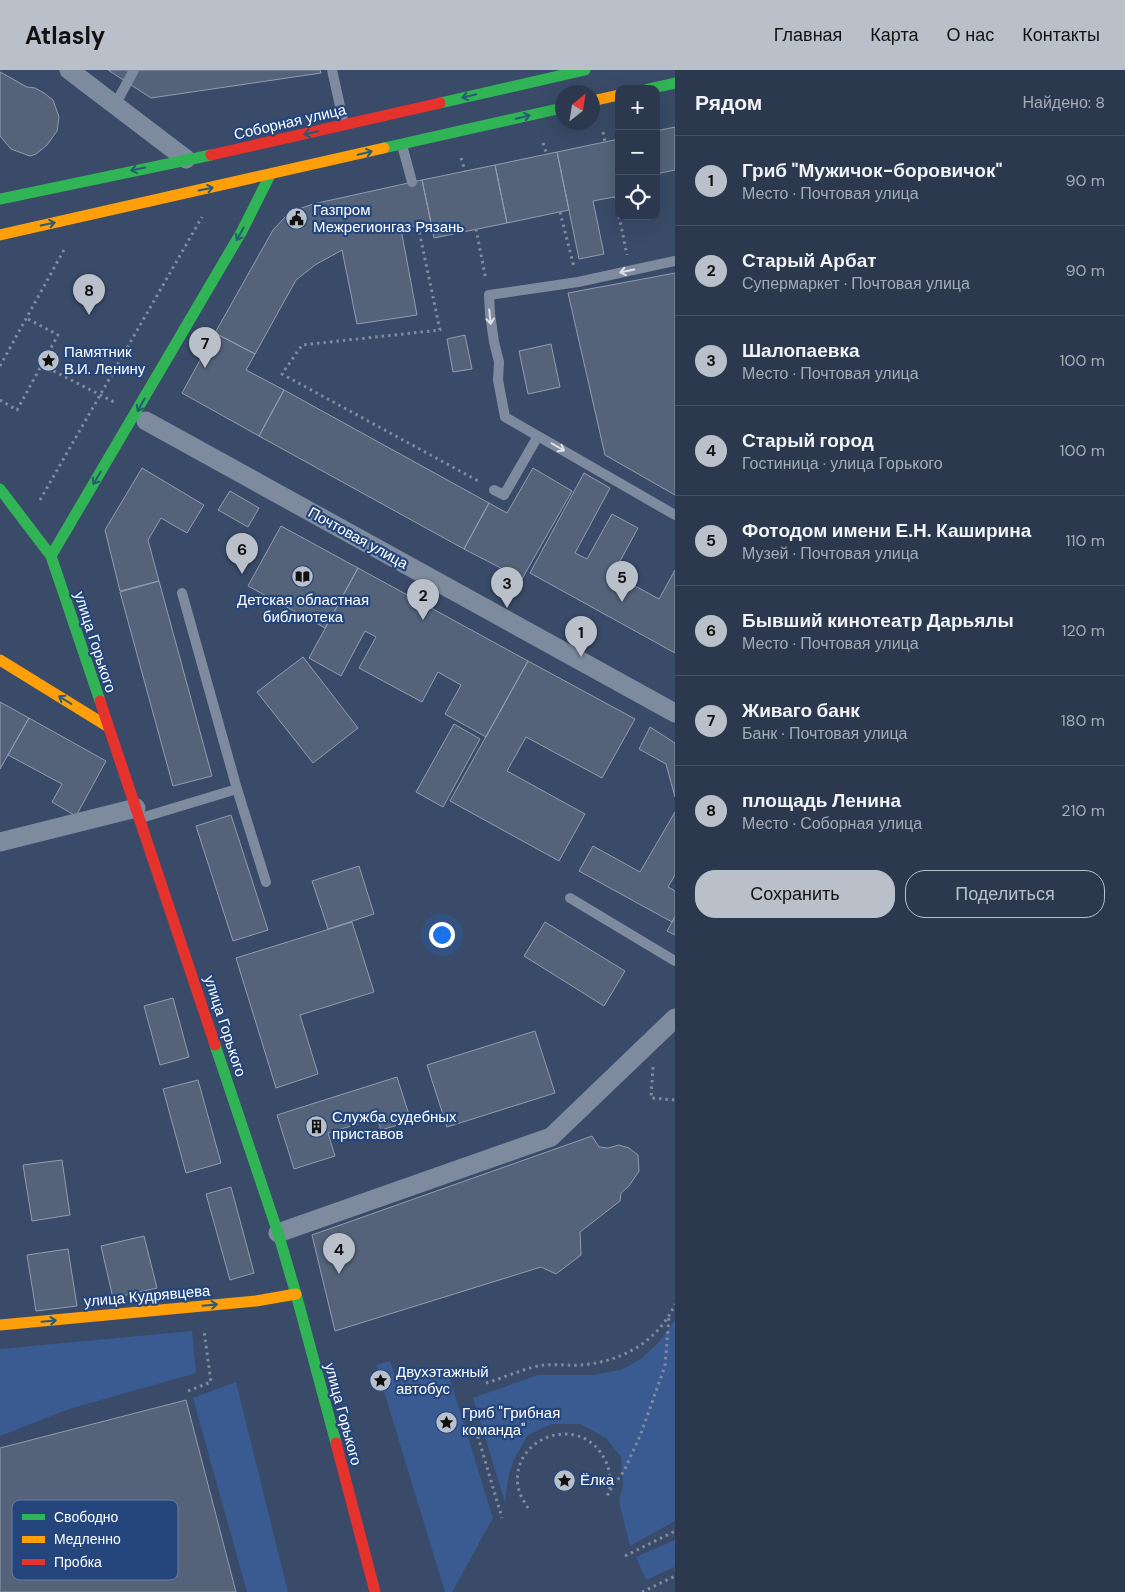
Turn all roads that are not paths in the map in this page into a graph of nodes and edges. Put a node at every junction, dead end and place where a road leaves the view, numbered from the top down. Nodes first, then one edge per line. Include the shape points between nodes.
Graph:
1 (69, 70) edge
2 (134, 70) edge
3 (332, 70) edge
4 (585, 70) edge
5 (675, 83) edge
6 (660, 86) edge
7 (615, 96) edge
8 (600, 99) edge
9 (115, 105) junction
10 (555, 110) edge
11 (344, 125) junction
12 (402, 144) junction
13 (186, 159) junction
14 (270, 175) junction
15 (412, 182) dead end
16 (0, 199) edge
17 (0, 235) edge
18 (675, 261) edge
19 (146, 421) dead end
20 (538, 436) junction
21 (0, 489) edge
22 (494, 490) road end
23 (675, 515) edge
24 (51, 556) junction
25 (182, 593) dead end
26 (0, 660) edge
27 (675, 713) edge
28 (107, 726) junction
29 (237, 790) junction
30 (138, 813) junction
31 (0, 842) edge
32 (266, 882) dead end
33 (570, 898) dead end
34 (675, 961) edge
35 (675, 1018) edge
36 (278, 1233) junction
37 (296, 1294) junction
38 (0, 1325) edge
39 (375, 1592) edge

1 - 9 street
2 - 9 lane
3 - 11 lane
4 -> 11 street, Соборная улица
5 - 6 street
7 - 8 street
9 - 13 street
12 -> 10 street
11 -> 13 street, Соборная улица
14 -> 12 street
12 - 15 lane
13 -> 16 street, Соборная улица
17 -> 14 street
14 -> 24 street via 242,231
18 -> 20 lane via 578,282 489,295 505,417
19 - 27 street, Почтовая улица
20 - 22 lane via 504,495
20 -> 23 lane
21 - 24 street, улица Горького
24 - 28 street, улица Горького
25 - 29 lane
28 -> 26 street
28 - 30 street, улица Горького
29 - 30 lane
29 - 32 lane
30 - 31 street
30 - 36 street, улица Горького
33 - 34 lane
35 - 36 street via 551,1137
36 - 37 street, улица Горького
38 -> 37 street, улица Кудрявцева via 256,1301
37 - 39 street, улица Горького

